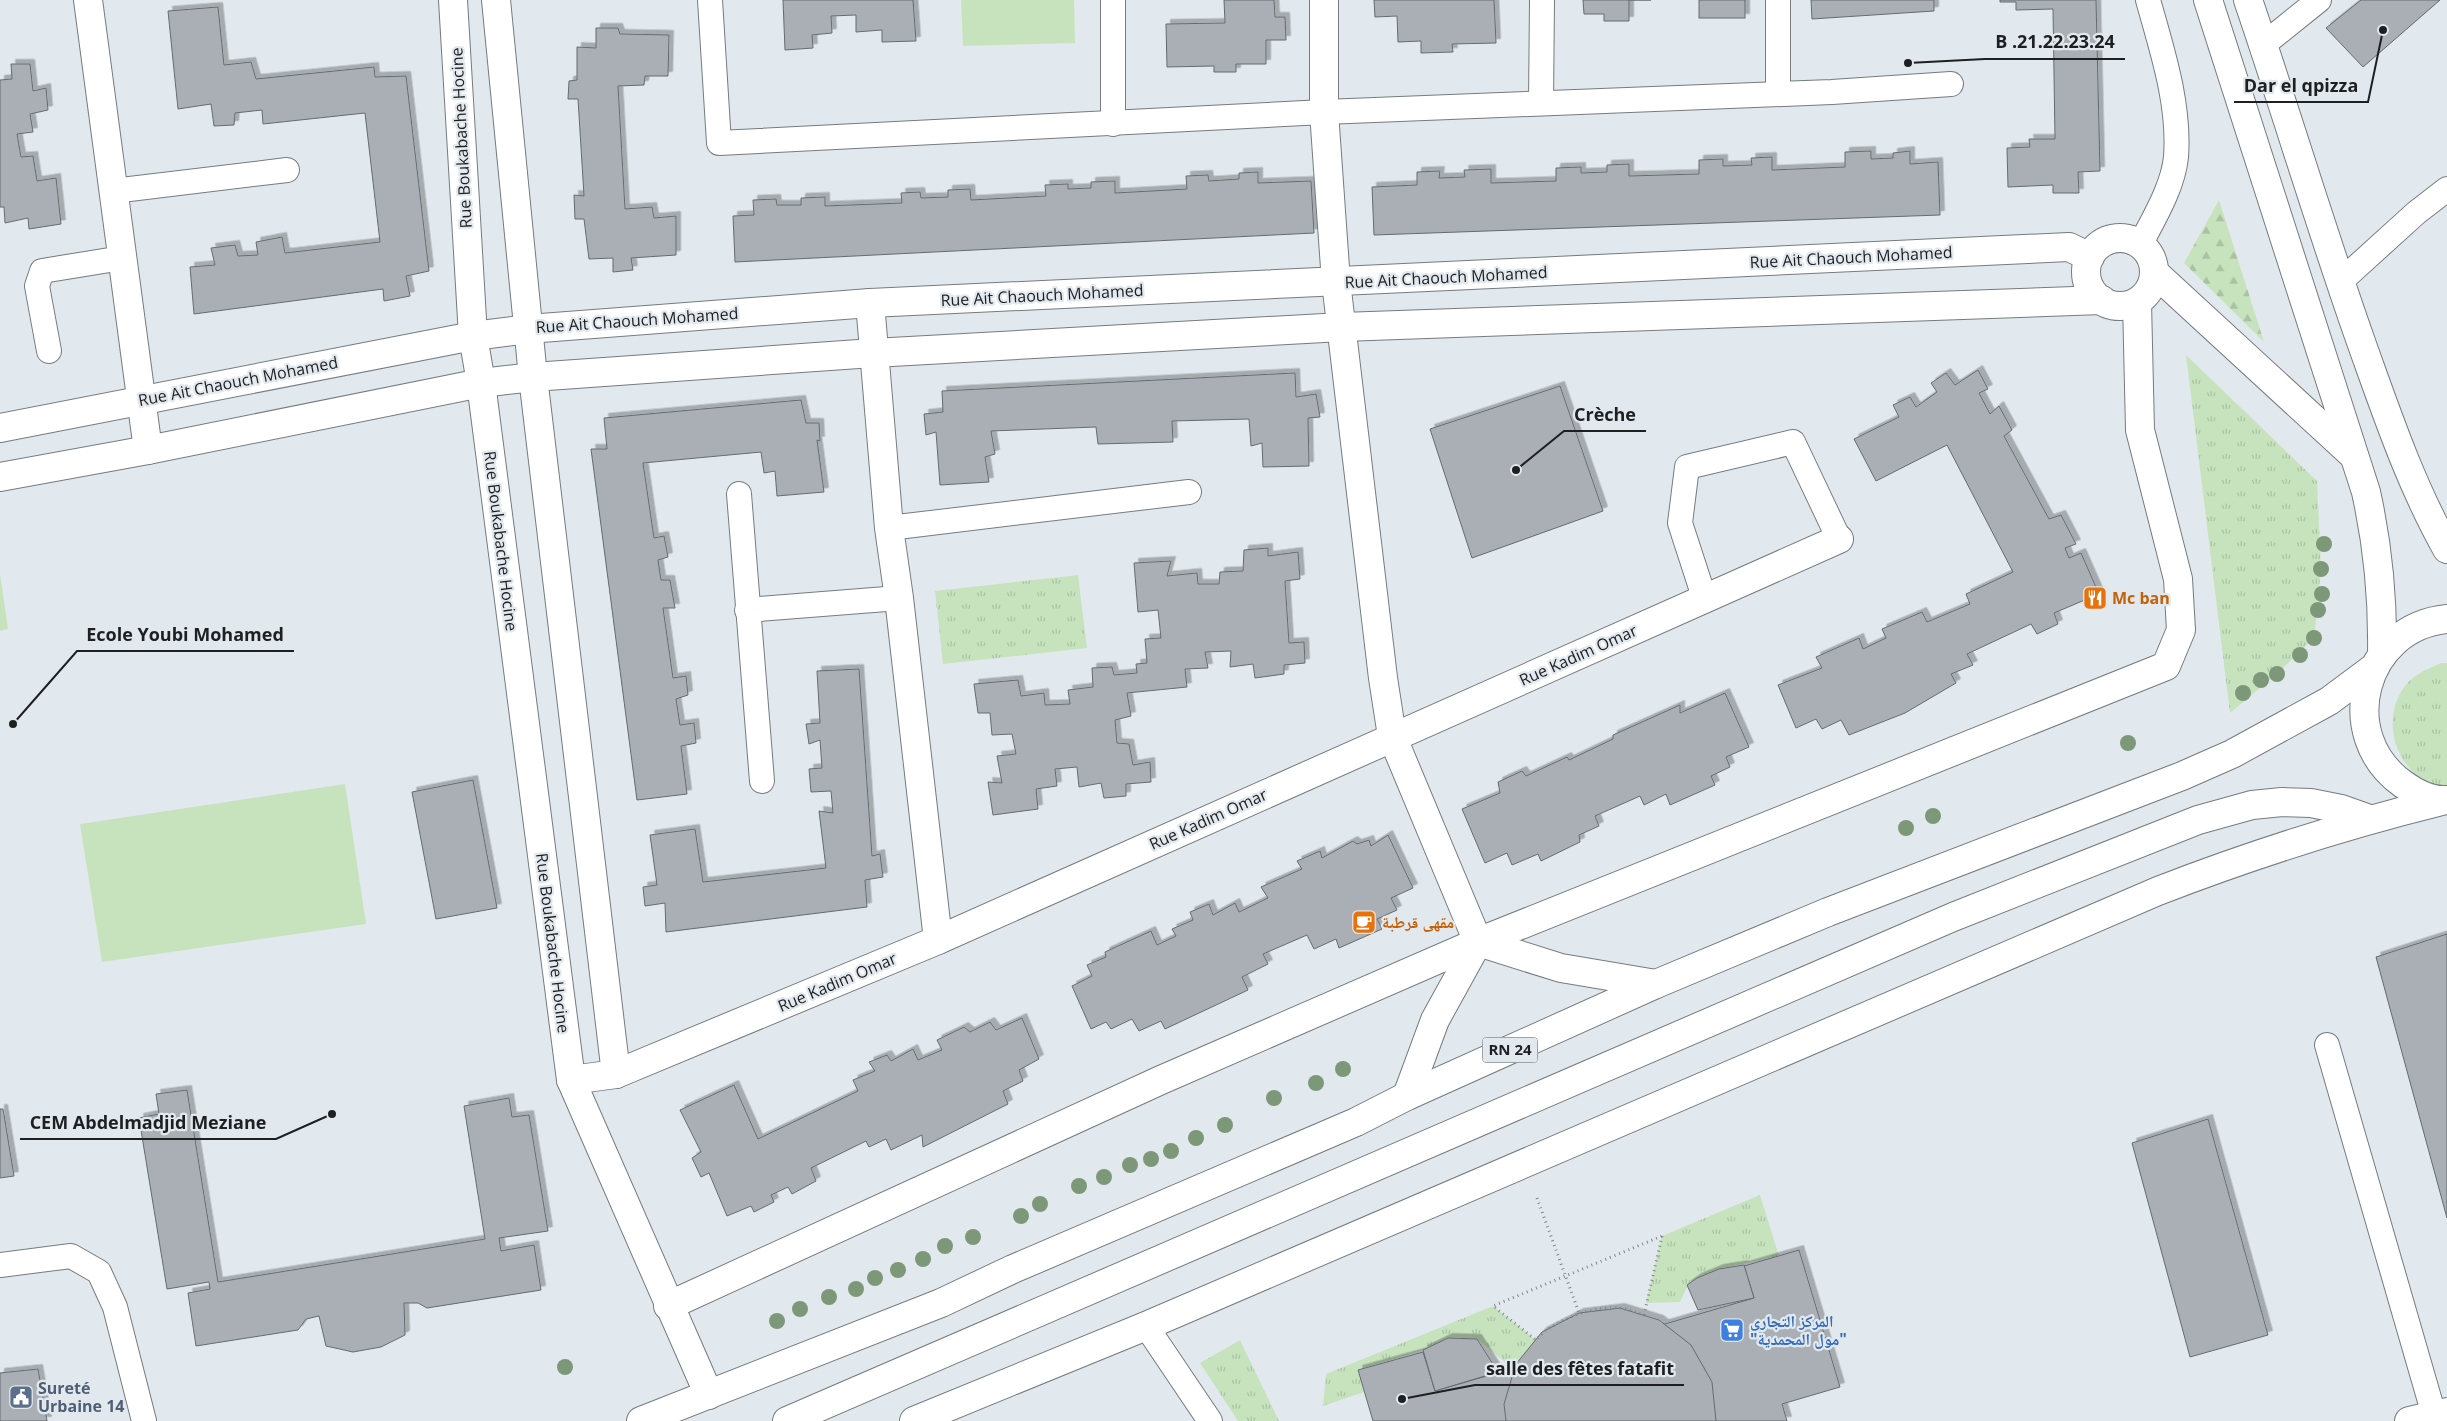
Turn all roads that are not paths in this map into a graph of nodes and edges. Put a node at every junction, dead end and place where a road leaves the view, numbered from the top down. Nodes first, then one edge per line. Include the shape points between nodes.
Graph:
1 (88, 0) edge
2 (453, 0) edge
3 (496, 0) edge
4 (710, 0) edge
5 (1113, 0) edge
6 (1324, 0) edge
7 (1542, 0) edge
8 (1778, 0) edge
9 (2148, 0) edge
10 (2208, 0) edge
11 (2248, 0) edge
12 (2319, 0) edge
13 (2263, 45) junction
14 (1950, 84) dead end
15 (1778, 92) junction
16 (1541, 103) junction
17 (1324, 112) junction
18 (1113, 124) junction
19 (287, 170) dead end
20 (2447, 189) edge
21 (113, 191) junction
22 (2140, 245) junction
23 (2090, 257) junction
24 (122, 258) junction
25 (2155, 273) junction
26 (1336, 282) junction
27 (2340, 282) junction
28 (2102, 300) junction
29 (2137, 302) junction
30 (870, 303) junction
31 (1342, 327) junction
32 (528, 328) junction
33 (473, 336) junction
34 (50, 351) dead end
35 (873, 353) junction
36 (533, 377) junction
37 (481, 383) junction
38 (141, 400) junction
39 (0, 428) edge
40 (148, 450) junction
41 (2354, 456) junction
42 (0, 477) edge
43 (1188, 492) dead end
44 (739, 494) dead end
45 (889, 528) junction
46 (1839, 539) joint
47 (2447, 549) edge
48 (899, 598) junction
49 (1705, 600) junction
50 (747, 610) junction
51 (2447, 619) edge
52 (2377, 662) junction
53 (1392, 736) junction
54 (762, 781) dead end
55 (2444, 800) edge
56 (2369, 819) junction
57 (938, 940) junction
58 (1478, 942) junction
59 (1656, 984) junction
60 (2327, 1045) dead end
61 (616, 1074) junction
62 (571, 1080) junction
63 (1407, 1096) junction
64 (0, 1265) edge
65 (668, 1306) junction
66 (1146, 1326) junction
67 (709, 1395) junction
68 (2430, 1416) edge
69 (144, 1421) edge
70 (641, 1421) edge
71 (787, 1421) edge
72 (914, 1421) edge
73 (1210, 1421) edge

1 - 21 street
2 - 33 street, Rue Boukabache Hocine
3 - 32 street
4 - 18 lane via 719,143
5 - 18 lane
6 - 17 street
7 - 16 lane
8 - 15 lane
9 - 22 lane via 2172,96 2176,158 2159,207
10 - 41 street
11 - 13 street
12 - 13 lane
13 - 27 street
14 - 15 lane via 1832,92
15 - 16 lane
16 - 17 lane
17 - 18 lane
17 - 26 street
19 - 21 lane
20 - 27 lane
21 - 24 street
22 - 23 street via 2129,240 2106,241
22 - 25 street via 2148,252
23 - 26 street, Rue Ait Chaouch Mohamed via 2069,247
23 - 28 street via 2088,281 2094,294
24 - 34 lane via 42,271 37,286
24 - 38 street
25 - 29 street via 2146,294
25 - 41 street
26 - 30 street, Rue Ait Chaouch Mohamed
26 - 31 street
27 - 47 street via 2418,492
28 - 29 street via 2119,306
28 - 31 street
29 - 58 street via 2140,430 2178,579 2181,630 2166,666
30 - 32 street, Rue Ait Chaouch Mohamed
30 - 35 street
31 - 35 street
31 - 53 street
32 - 33 street, Rue Ait Chaouch Mohamed
32 - 36 street
33 - 37 street, Rue Boukabache Hocine
33 - 38 street, Rue Ait Chaouch Mohamed
35 - 36 street
35 - 45 street
36 - 37 street
36 - 61 street
37 - 40 street
37 - 62 street, Rue Boukabache Hocine
38 - 39 street, Rue Ait Chaouch Mohamed
38 - 40 street
40 - 42 street
41 - 52 street via 2375,534 2383,614
43 - 45 lane
44 - 50 lane
45 - 48 street
46 - 49 street, Rue Kadim Omar
46 - 49 lane via 1793,442 1687,467 1680,523
48 - 50 lane
48 - 57 street
49 - 53 street, Rue Kadim Omar
50 - 54 lane
51 - 52 street via 2413,628
52 - 55 street via 2364,696 2365,725 2374,752 2391,775 2414,792
52 - 59 street, RN 24 via 2329,701 2207,765 1828,912
53 - 57 street, Rue Kadim Omar
53 - 58 street
55 - 56 street
56 - 66 street via 2233,862 2158,891
56 - 71 street via 2311,803 2282,802 2252,805 2198,820 1953,917
57 - 61 street, Rue Kadim Omar
58 - 59 street via 1561,968
58 - 63 street via 1435,1020
58 - 65 street via 1161,1080
59 - 63 street, RN 24
60 - 68 lane
61 - 62 street, Rue Kadim Omar
62 - 65 street, Rue Boukabache Hocine
63 - 67 street, RN 24 via 1356,1122 941,1303
64 - 69 lane via 71,1256 99,1272 115,1307
65 - 67 street, Rue Boukabache Hocine
66 - 72 street
66 - 73 lane
67 - 70 street, RN 24

